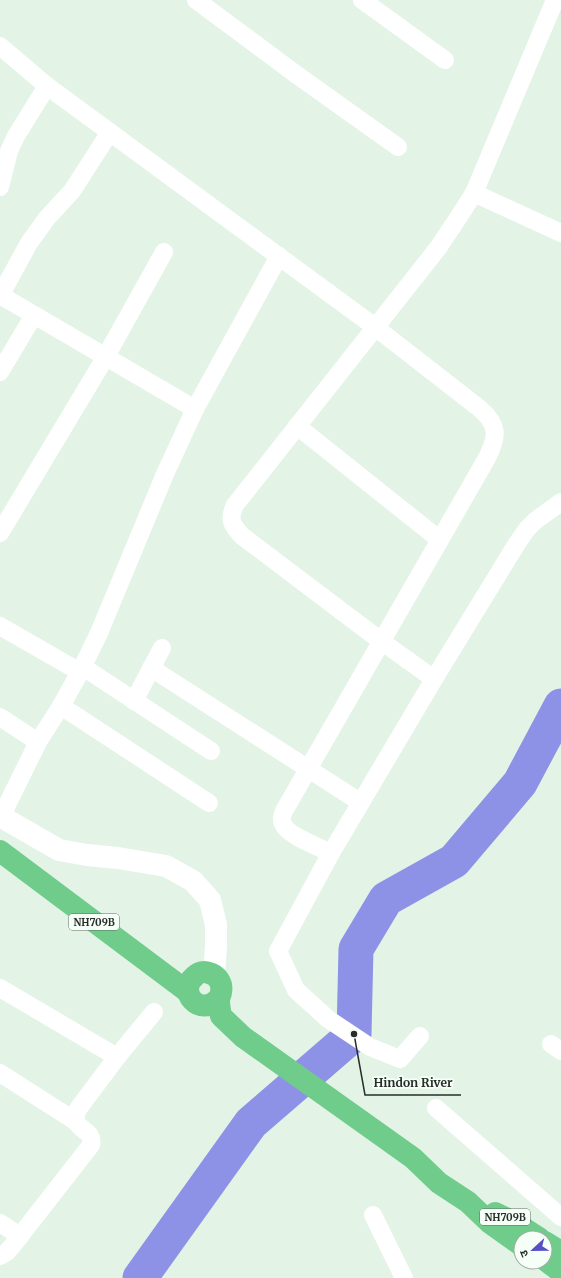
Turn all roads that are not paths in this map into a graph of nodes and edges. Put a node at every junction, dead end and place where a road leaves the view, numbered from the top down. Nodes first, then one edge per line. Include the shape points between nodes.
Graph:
1 (196, 0) edge
2 (362, 0) edge
3 (555, 0) edge
4 (0, 46) edge
5 (445, 60) dead end
6 (47, 86) junction
7 (110, 132) junction
8 (398, 147) dead end
9 (0, 187) edge
10 (474, 193) junction
11 (561, 232) edge
12 (164, 252) dead end
13 (279, 256) junction
14 (0, 296) edge
15 (34, 315) junction
16 (375, 327) junction
17 (105, 358) junction
18 (0, 372) edge
19 (196, 410) junction
20 (297, 426) junction
21 (561, 502) edge
22 (0, 533) edge
23 (440, 540) junction
24 (0, 626) edge
25 (381, 641) junction
26 (162, 648) dead end
27 (151, 668) junction
28 (81, 670) junction
29 (434, 679) junction
30 (134, 701) junction
31 (61, 706) junction
32 (0, 717) edge
33 (38, 742) junction
34 (211, 751) dead end
35 (308, 769) junction
36 (360, 802) junction
37 (209, 803) dead end
38 (1, 817) edge
39 (0, 851) edge
40 (331, 853) junction
41 (214, 975) junction
42 (0, 988) edge
43 (188, 992) junction
44 (219, 998) junction
45 (154, 1012) dead end
46 (420, 1036) dead end
47 (117, 1057) junction
48 (0, 1074) edge
49 (436, 1108) dead end
50 (75, 1121) junction
51 (468, 1202) junction
52 (373, 1215) dead end
53 (561, 1217) edge
54 (0, 1223) edge
55 (526, 1230) edge
56 (20, 1236) junction
57 (513, 1239) edge
58 (0, 1256) edge
59 (404, 1278) edge

1 - 8 street via 297,76
2 - 5 street
3 - 10 street
4 - 6 street
6 - 7 street
6 - 9 street via 9,151
7 - 13 street
7 - 14 street via 72,191 47,218 29,243
10 - 11 street
10 - 16 street via 438,248
12 - 17 street
13 - 16 street
13 - 19 street
14 - 15 street
15 - 17 street
15 - 18 street
16 - 20 street
16 - 23 street via 479,408 489,417 494,427 495,443
17 - 19 street
17 - 22 street
19 - 28 street via 165,474
20 - 23 street
20 - 25 street via 235,505 231,514 233,526 242,536
21 - 29 street via 527,529
23 - 25 street
24 - 28 street
25 - 29 street
25 - 35 street
26 - 27 street
27 - 30 street
27 - 35 street
28 - 30 street
28 - 31 street
29 - 36 street
30 - 34 street
31 - 33 street
31 - 37 street
32 - 33 street
33 - 38 street
35 - 36 street
35 - 40 street via 284,811 283,825 289,831
36 - 40 street
38 - 41 main road via 59,850 166,866 193,881 210,900 216,925
39 - 43 highway, NH709B
40 - 46 street via 278,951 296,990 328,1019 370,1047 400,1059
41 - 43 highway via 202,972 196,975 188,986
41 - 44 highway, NH709B via 221,986
42 - 47 street
43 - 44 highway, NH709B via 195,1003 202,1006 208,1006
44 - 51 highway, NH709B via 221,1016 243,1036 413,1158 440,1183
45 - 47 street
47 - 50 street via 78,1109
48 - 50 street
49 - 53 street
50 - 56 street via 90,1135 91,1145
51 - 55 highway, NH709B via 504,1216
51 - 57 highway, NH709B via 490,1223
52 - 59 street
54 - 56 street
56 - 58 street via 7,1252

